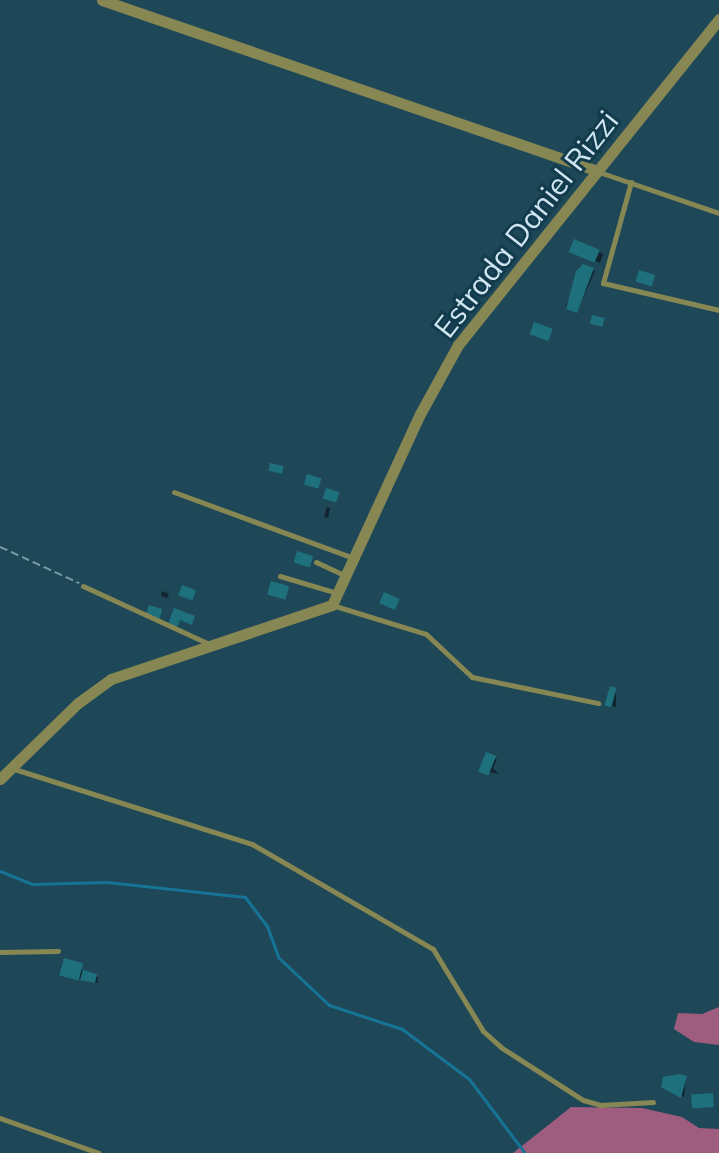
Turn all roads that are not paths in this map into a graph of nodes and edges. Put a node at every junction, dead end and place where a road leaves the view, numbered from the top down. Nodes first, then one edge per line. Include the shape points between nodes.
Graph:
1 (102, 0) edge
2 (719, 19) edge
3 (598, 171) junction
4 (631, 182) junction
5 (719, 213) edge
6 (719, 310) edge
7 (174, 492) dead end
8 (357, 560) junction
9 (316, 562) dead end
10 (280, 576) dead end
11 (349, 577) junction
12 (83, 586) road end
13 (339, 593) junction
14 (332, 605) junction
15 (210, 644) junction
16 (598, 703) dead end
17 (11, 768) junction
18 (0, 779) edge
19 (58, 951) dead end
20 (0, 952) edge
21 (653, 1102) dead end
22 (0, 1118) edge
23 (99, 1153) edge

1 - 3 street
2 - 3 street, Estrada Daniel Rizzi
3 - 4 lane
3 - 8 street, Estrada Daniel Rizzi via 458,345 420,414
4 - 5 lane
4 - 6 lane via 603,283
7 - 8 lane
8 - 11 street, Estrada Daniel Rizzi
9 - 11 lane
10 - 13 lane
11 - 13 street, Estrada Daniel Rizzi
12 - 15 lane
13 - 14 street, Estrada Daniel Rizzi
14 - 15 street
14 - 16 lane via 426,634 472,677
15 - 17 street via 111,679
17 - 18 street
17 - 21 lane via 252,844 433,949 483,1031 502,1048 583,1100 600,1105
19 - 20 lane
22 - 23 lane

